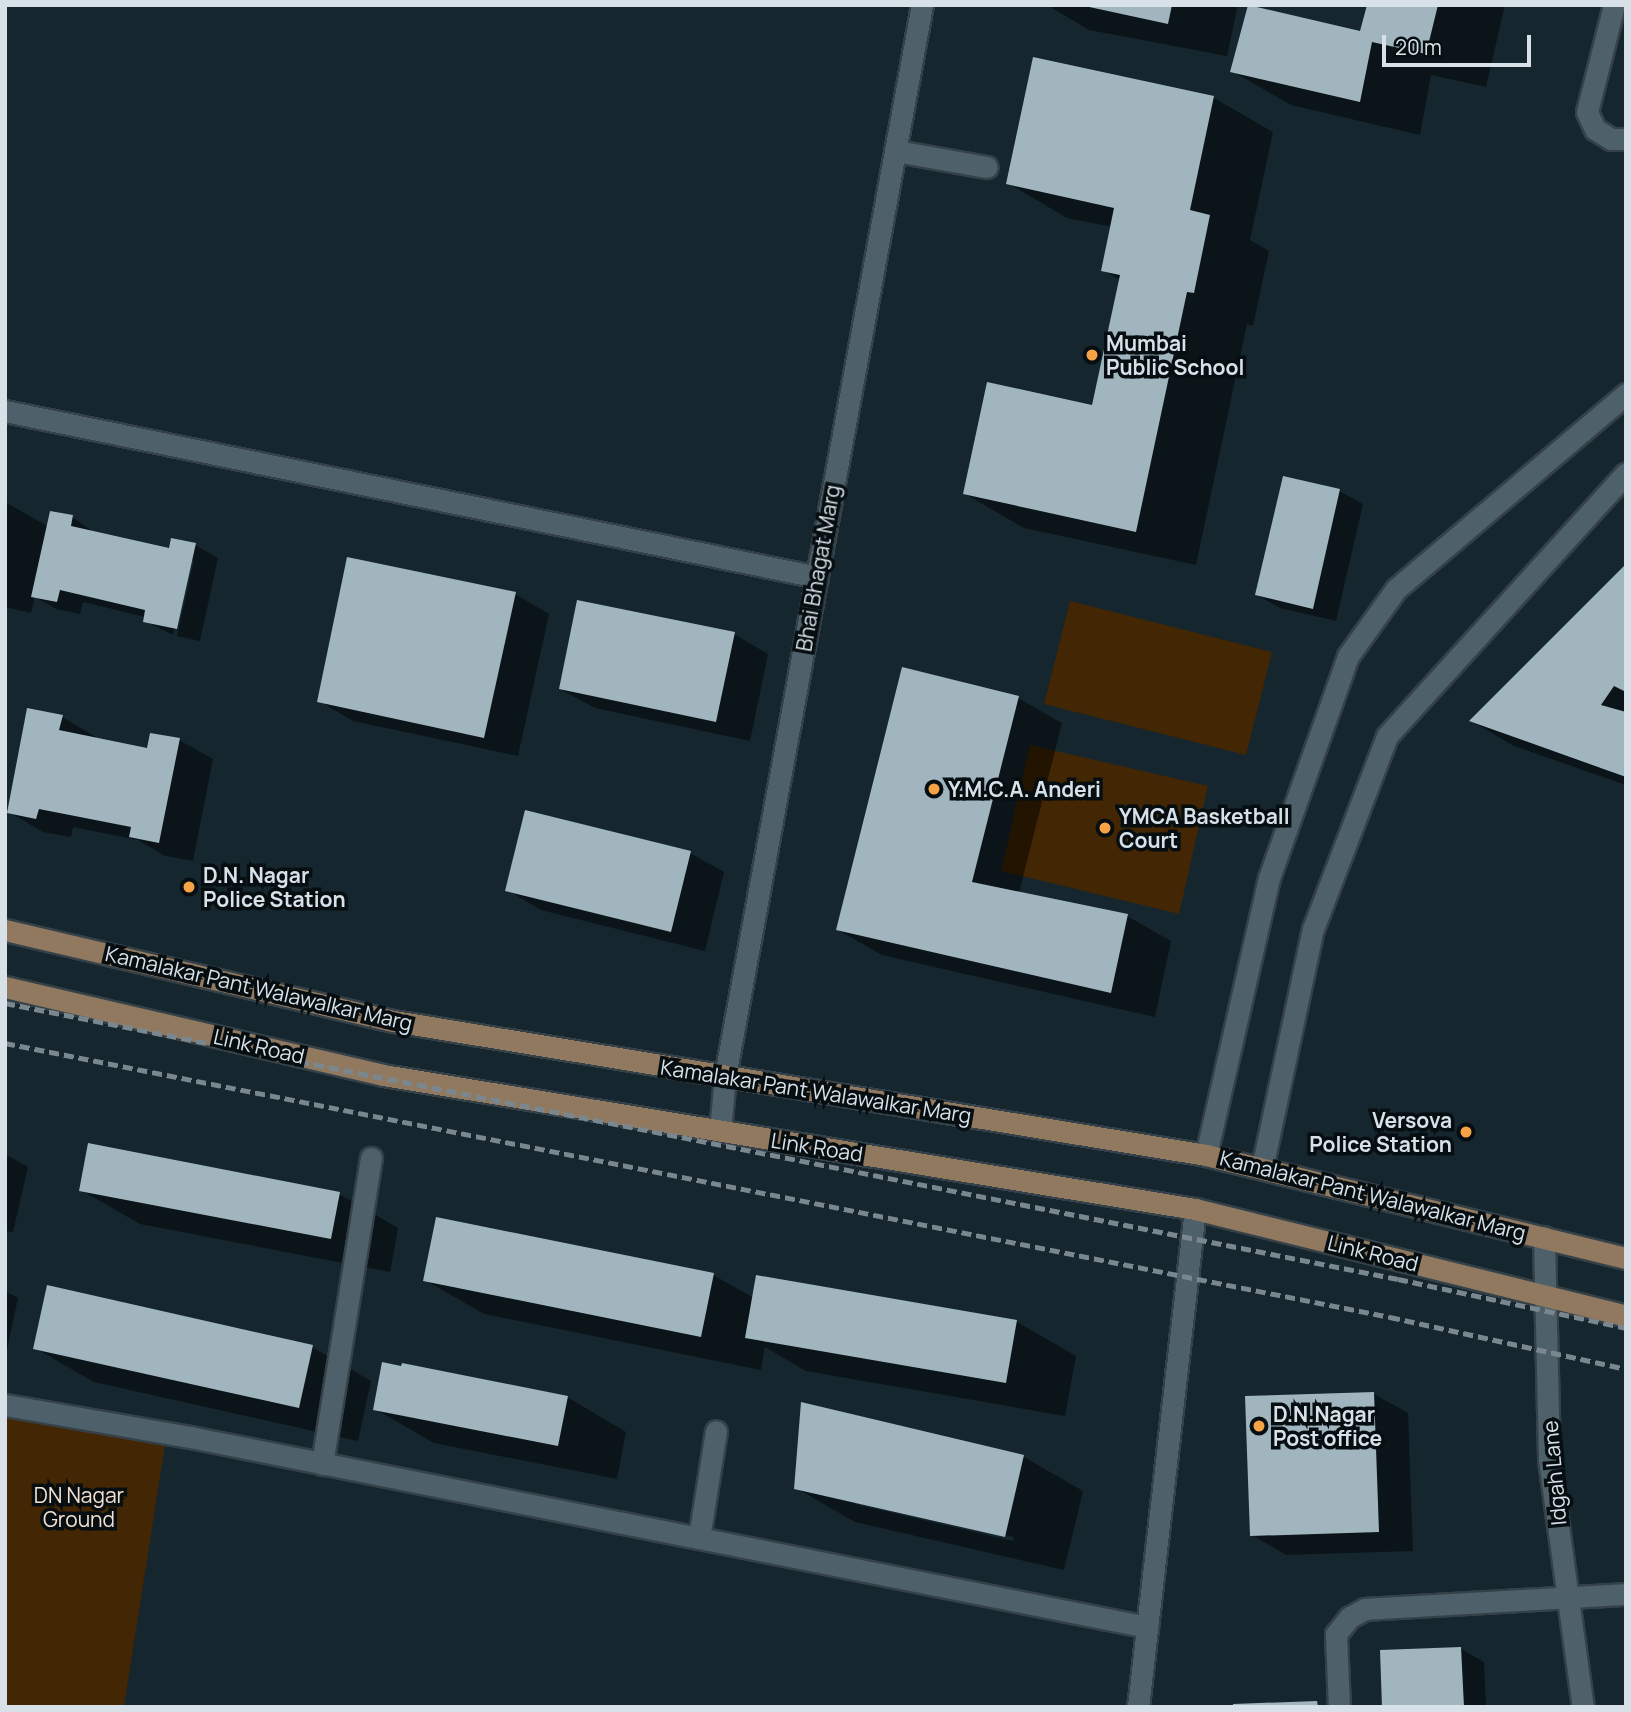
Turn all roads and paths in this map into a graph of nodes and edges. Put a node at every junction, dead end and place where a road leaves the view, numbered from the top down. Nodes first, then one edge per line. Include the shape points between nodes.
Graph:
1 (922, 5) edge
2 (1614, 5) edge
3 (1626, 139) edge
4 (896, 151) junction
5 (987, 167) dead end
6 (1626, 394) edge
7 (5, 411) edge
8 (1626, 473) edge
9 (817, 577) junction
10 (5, 930) edge
11 (5, 987) edge
12 (725, 1076) junction
13 (720, 1131) junction
14 (1206, 1155) junction
15 (371, 1158) dead end
16 (1262, 1168) junction
17 (1195, 1209) junction
18 (1544, 1237) junction
19 (1626, 1258) edge
20 (1547, 1296) junction
21 (1626, 1316) edge
22 (5, 1405) edge
23 (716, 1431) dead end
24 (322, 1464) junction
25 (699, 1538) junction
26 (1626, 1594) edge
27 (1568, 1598) junction
28 (1147, 1627) junction
29 (1138, 1707) edge
30 (1339, 1707) edge
31 (1583, 1707) edge

1 - 4 street, Bhai Bhagat Marg
2 - 3 street via 1587,112 1595,129 1611,139
4 - 5 street
4 - 9 street, Bhai Bhagat Marg
6 - 14 street via 1396,589 1348,656 1269,878
7 - 9 street
8 - 16 street via 1387,736 1314,929
9 - 12 street, Bhai Bhagat Marg
10 - 12 main road, Kamalakar Pant Walawalkar Marg via 394,1021
11 - 13 main road, Link Road via 383,1076
12 - 13 street, Bhai Bhagat Marg
12 - 14 main road, Kamalakar Pant Walawalkar Marg
13 - 17 main road, Link Road
14 - 16 main road, Kamalakar Pant Walawalkar Marg
15 - 24 street
16 - 18 main road, Kamalakar Pant Walawalkar Marg
17 - 20 main road, Link Road
17 - 28 street
18 - 19 main road, Kamalakar Pant Walawalkar Marg
18 - 20 street, Idgah Lane
20 - 21 main road, Link Road
20 - 27 street, Idgah Lane via 1549,1460
22 - 24 street
23 - 25 street
24 - 25 street
25 - 28 street
26 - 27 street
27 - 30 street via 1365,1609 1350,1617 1336,1634
27 - 31 street, Idgah Lane
28 - 29 street

